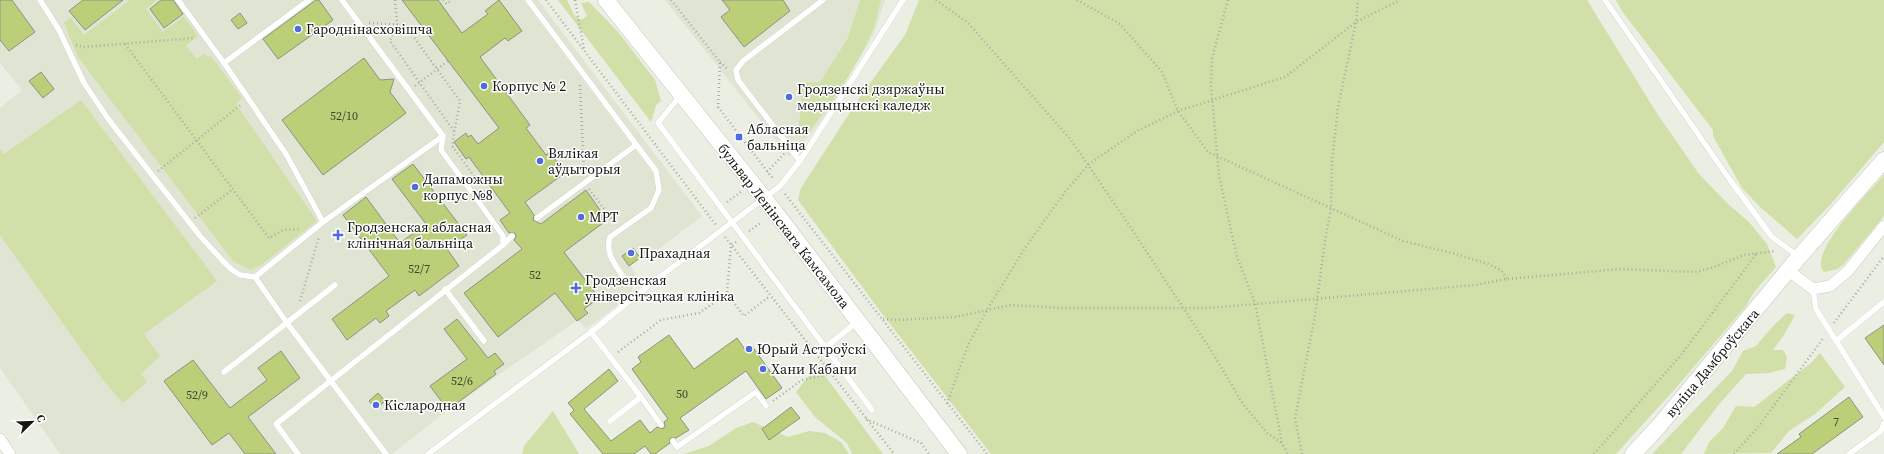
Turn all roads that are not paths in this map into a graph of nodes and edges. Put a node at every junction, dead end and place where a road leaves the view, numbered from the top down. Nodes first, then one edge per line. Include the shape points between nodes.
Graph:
1 (40, 0) edge
2 (178, 0) edge
3 (308, 0) edge
4 (342, 0) edge
5 (528, 0) edge
6 (606, 0) edge
7 (822, 0) edge
8 (903, 0) edge
9 (1605, 0) edge
10 (224, 63) junction
11 (681, 94) junction
12 (443, 136) junction
13 (636, 145) junction
14 (1884, 160) edge
15 (800, 161) junction
16 (470, 189) road end
17 (476, 198) dead end
18 (764, 198) junction
19 (537, 218) dead end
20 (323, 222) junction
21 (731, 222) junction
22 (1884, 226) edge
23 (512, 236) dead end
24 (503, 245) junction
25 (1794, 253) junction
26 (1789, 271) junction
27 (255, 277) junction
28 (653, 282) junction
29 (335, 285) dead end
30 (446, 289) junction
31 (1813, 289) junction
32 (1884, 302) edge
33 (858, 321) junction
34 (287, 323) junction
35 (591, 332) junction
36 (484, 341) dead end
37 (1836, 341) junction
38 (825, 348) junction
39 (224, 372) dead end
40 (331, 379) junction
41 (642, 397) junction
42 (766, 406) road end
43 (872, 410) dead end
44 (1884, 417) edge
45 (610, 421) dead end
46 (1884, 423) edge
47 (661, 425) dead end
48 (0, 439) edge
49 (673, 441) dead end
50 (10, 454) edge
51 (298, 454) edge
52 (386, 454) edge
53 (428, 454) edge
54 (959, 454) edge
55 (1633, 454) edge
56 (1851, 454) edge

1 - 27 lane via 64,41 84,83 109,120 189,222 232,270 240,275
2 - 10 lane
3 - 10 lane
4 - 12 lane
5 - 13 lane
6 - 11 street, бульвар Ленінскага Камсамола
7 - 15 lane via 736,70 738,80
8 - 15 lane
9 - 25 lane via 1772,237
10 - 20 lane via 286,154
11 - 18 street, бульвар Ленінскага Камсамола
11 - 21 lane via 658,123
12 - 16 lane via 441,150
12 - 20 lane
13 - 19 lane
13 - 28 lane via 656,171 659,190 651,208 610,237 609,256 624,278
14 - 25 street, вуліца Дамброўскага
15 - 18 lane via 780,186
17 - 24 lane via 503,236
18 - 21 lane
18 - 33 street, бульвар Ленінскага Камсамола
20 - 27 lane
21 - 28 lane
21 - 38 lane
22 - 31 street via 1848,271 1830,286
23 - 24 lane
24 - 30 lane
25 - 26 street, вуліца Дамброўскага
26 - 31 street
26 - 55 street, вуліца Дамброўскага
27 - 34 lane
28 - 35 lane
29 - 34 lane
30 - 36 lane
30 - 40 lane
31 - 37 lane via 1816,309
32 - 37 lane
33 - 38 lane
33 - 54 street, бульвар Ленінскага Камсамола
34 - 39 lane
34 - 40 lane
35 - 41 lane
35 - 53 lane
37 - 44 lane
38 - 43 lane
40 - 51 lane via 276,424
40 - 52 lane
41 - 45 lane
41 - 47 lane
42 - 49 lane via 756,392 677,447
46 - 56 lane via 1881,431
48 - 50 street

